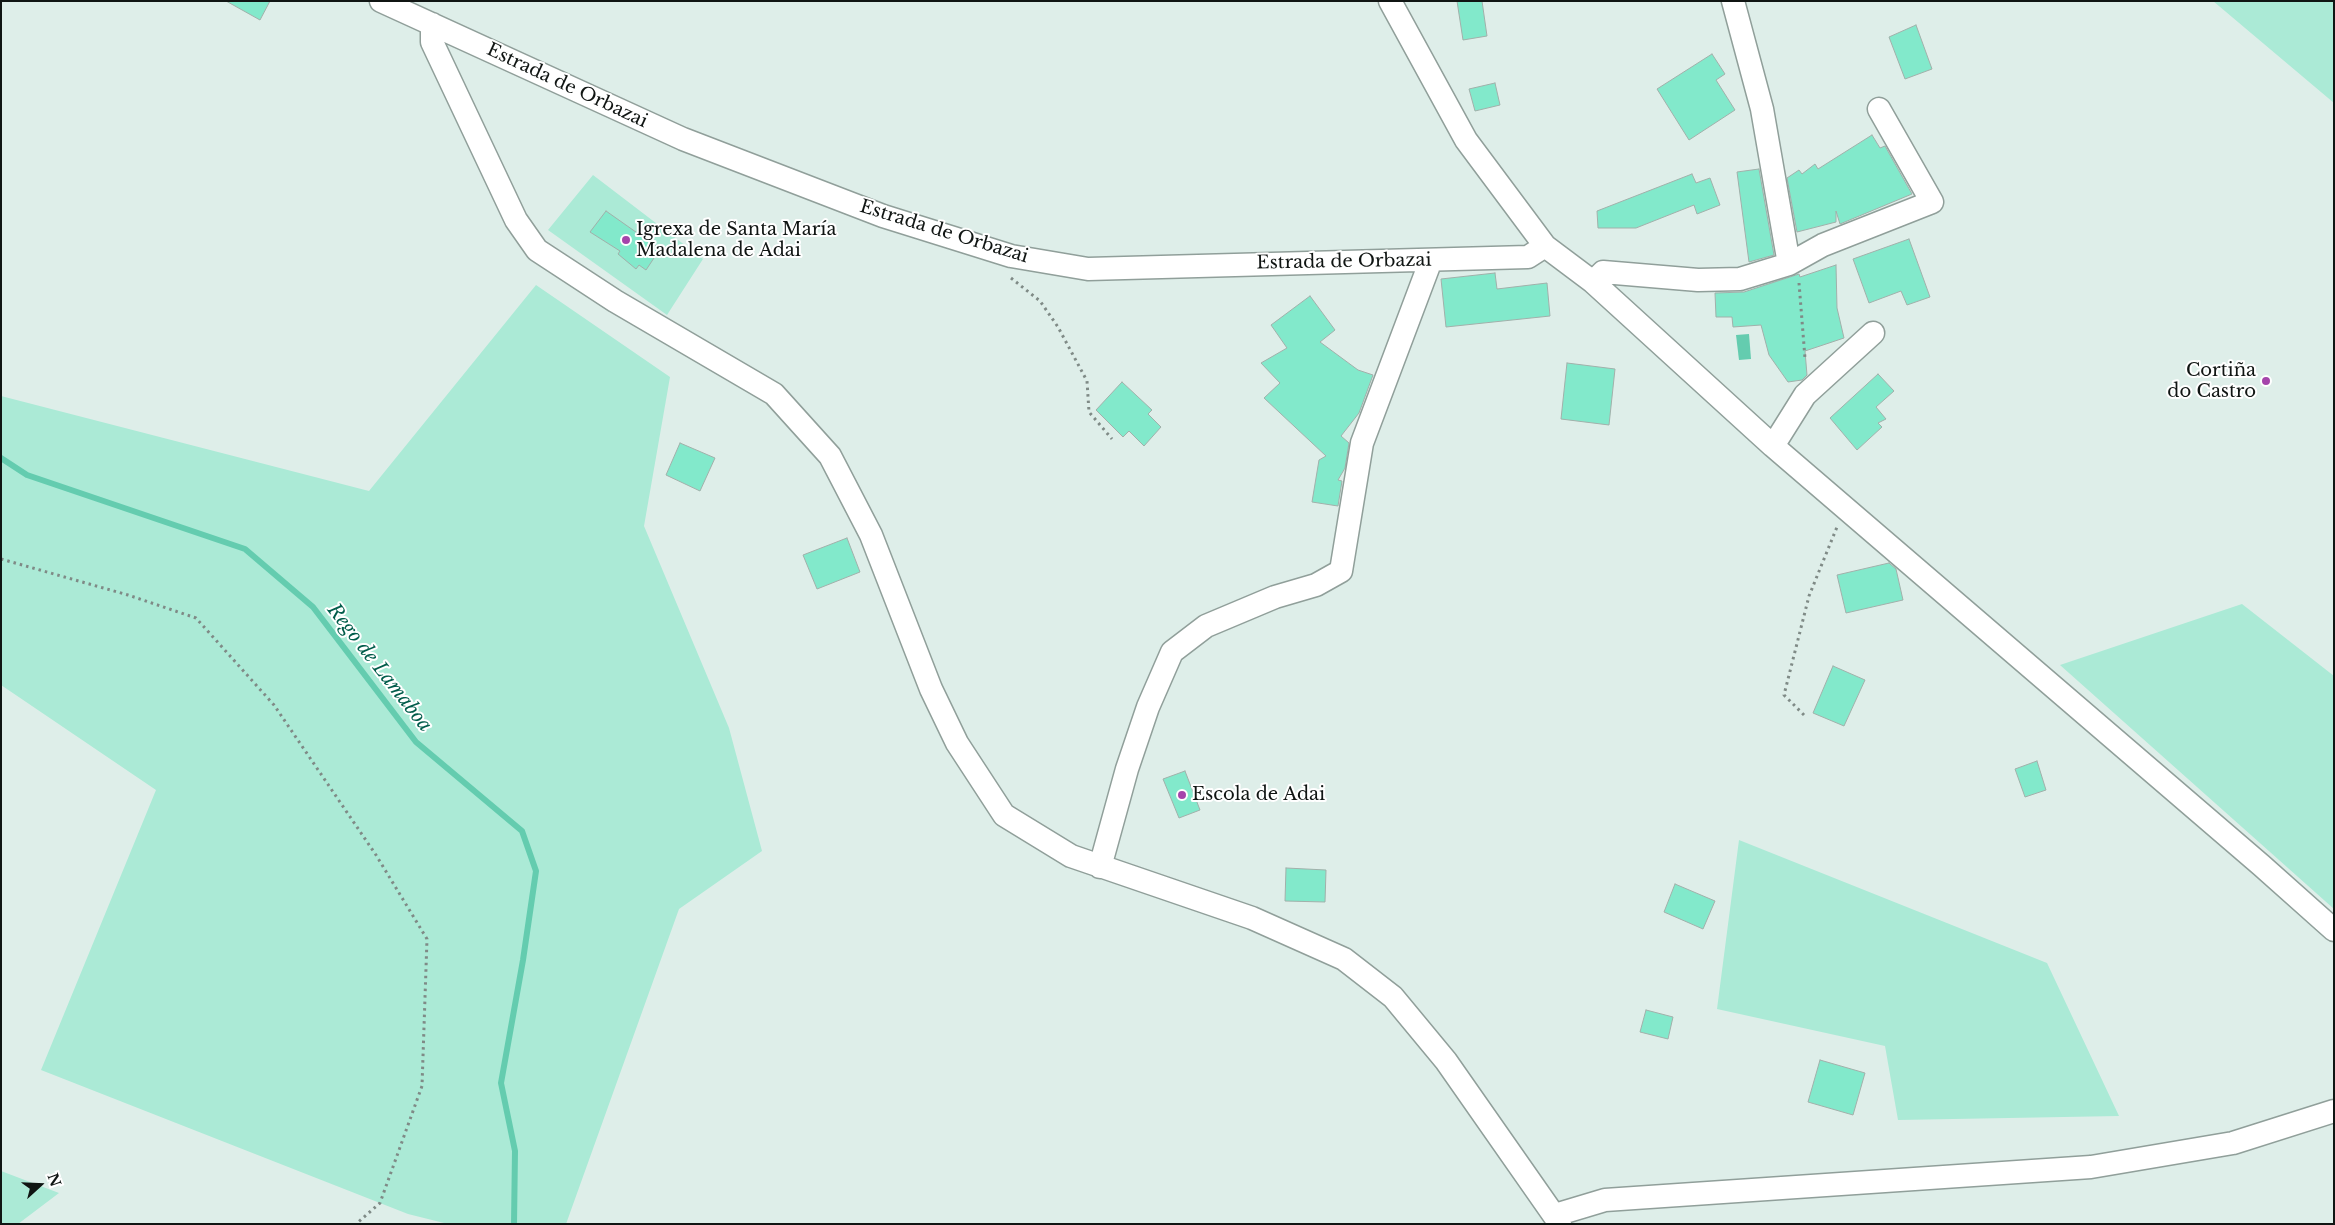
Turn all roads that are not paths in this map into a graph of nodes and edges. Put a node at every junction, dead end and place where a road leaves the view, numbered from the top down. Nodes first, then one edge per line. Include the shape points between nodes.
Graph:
1 (382, 1) edge
2 (1390, 1) edge
3 (1733, 1) edge
4 (432, 24) junction
5 (464, 39) junction
6 (445, 70) junction
7 (1879, 109) dead end
8 (1545, 246) junction
9 (1431, 260) junction
10 (1793, 262) junction
11 (1593, 282) junction
12 (1873, 333) dead end
13 (1773, 446) junction
14 (1100, 867) junction
15 (2334, 930) edge
16 (2334, 1111) edge
17 (1558, 1219) edge

1 - 4 street, Estrada de Orbazai
2 - 8 street via 1466,140
3 - 10 street via 1762,109
4 - 5 street, Estrada de Orbazai
4 - 6 street via 432,42
5 - 6 street
5 - 9 street, Estrada de Orbazai via 683,139 883,216 1011,256 1088,269
6 - 14 street via 516,220 537,250 774,394 830,456 871,535 931,689 957,743 1004,815 1071,856
7 - 10 street via 1932,202 1823,245
8 - 9 street, Estrada de Orbazai via 1528,257
8 - 11 street
9 - 14 street via 1362,443 1341,571 1316,585 1275,597 1206,626 1172,652 1127,769
10 - 11 street via 1740,279 1698,280 1603,272
11 - 13 street
12 - 13 street via 1805,395
13 - 15 street
14 - 17 street via 1252,918 1344,959 1394,997 1446,1061
16 - 17 street via 2233,1143 2091,1167 1605,1200

